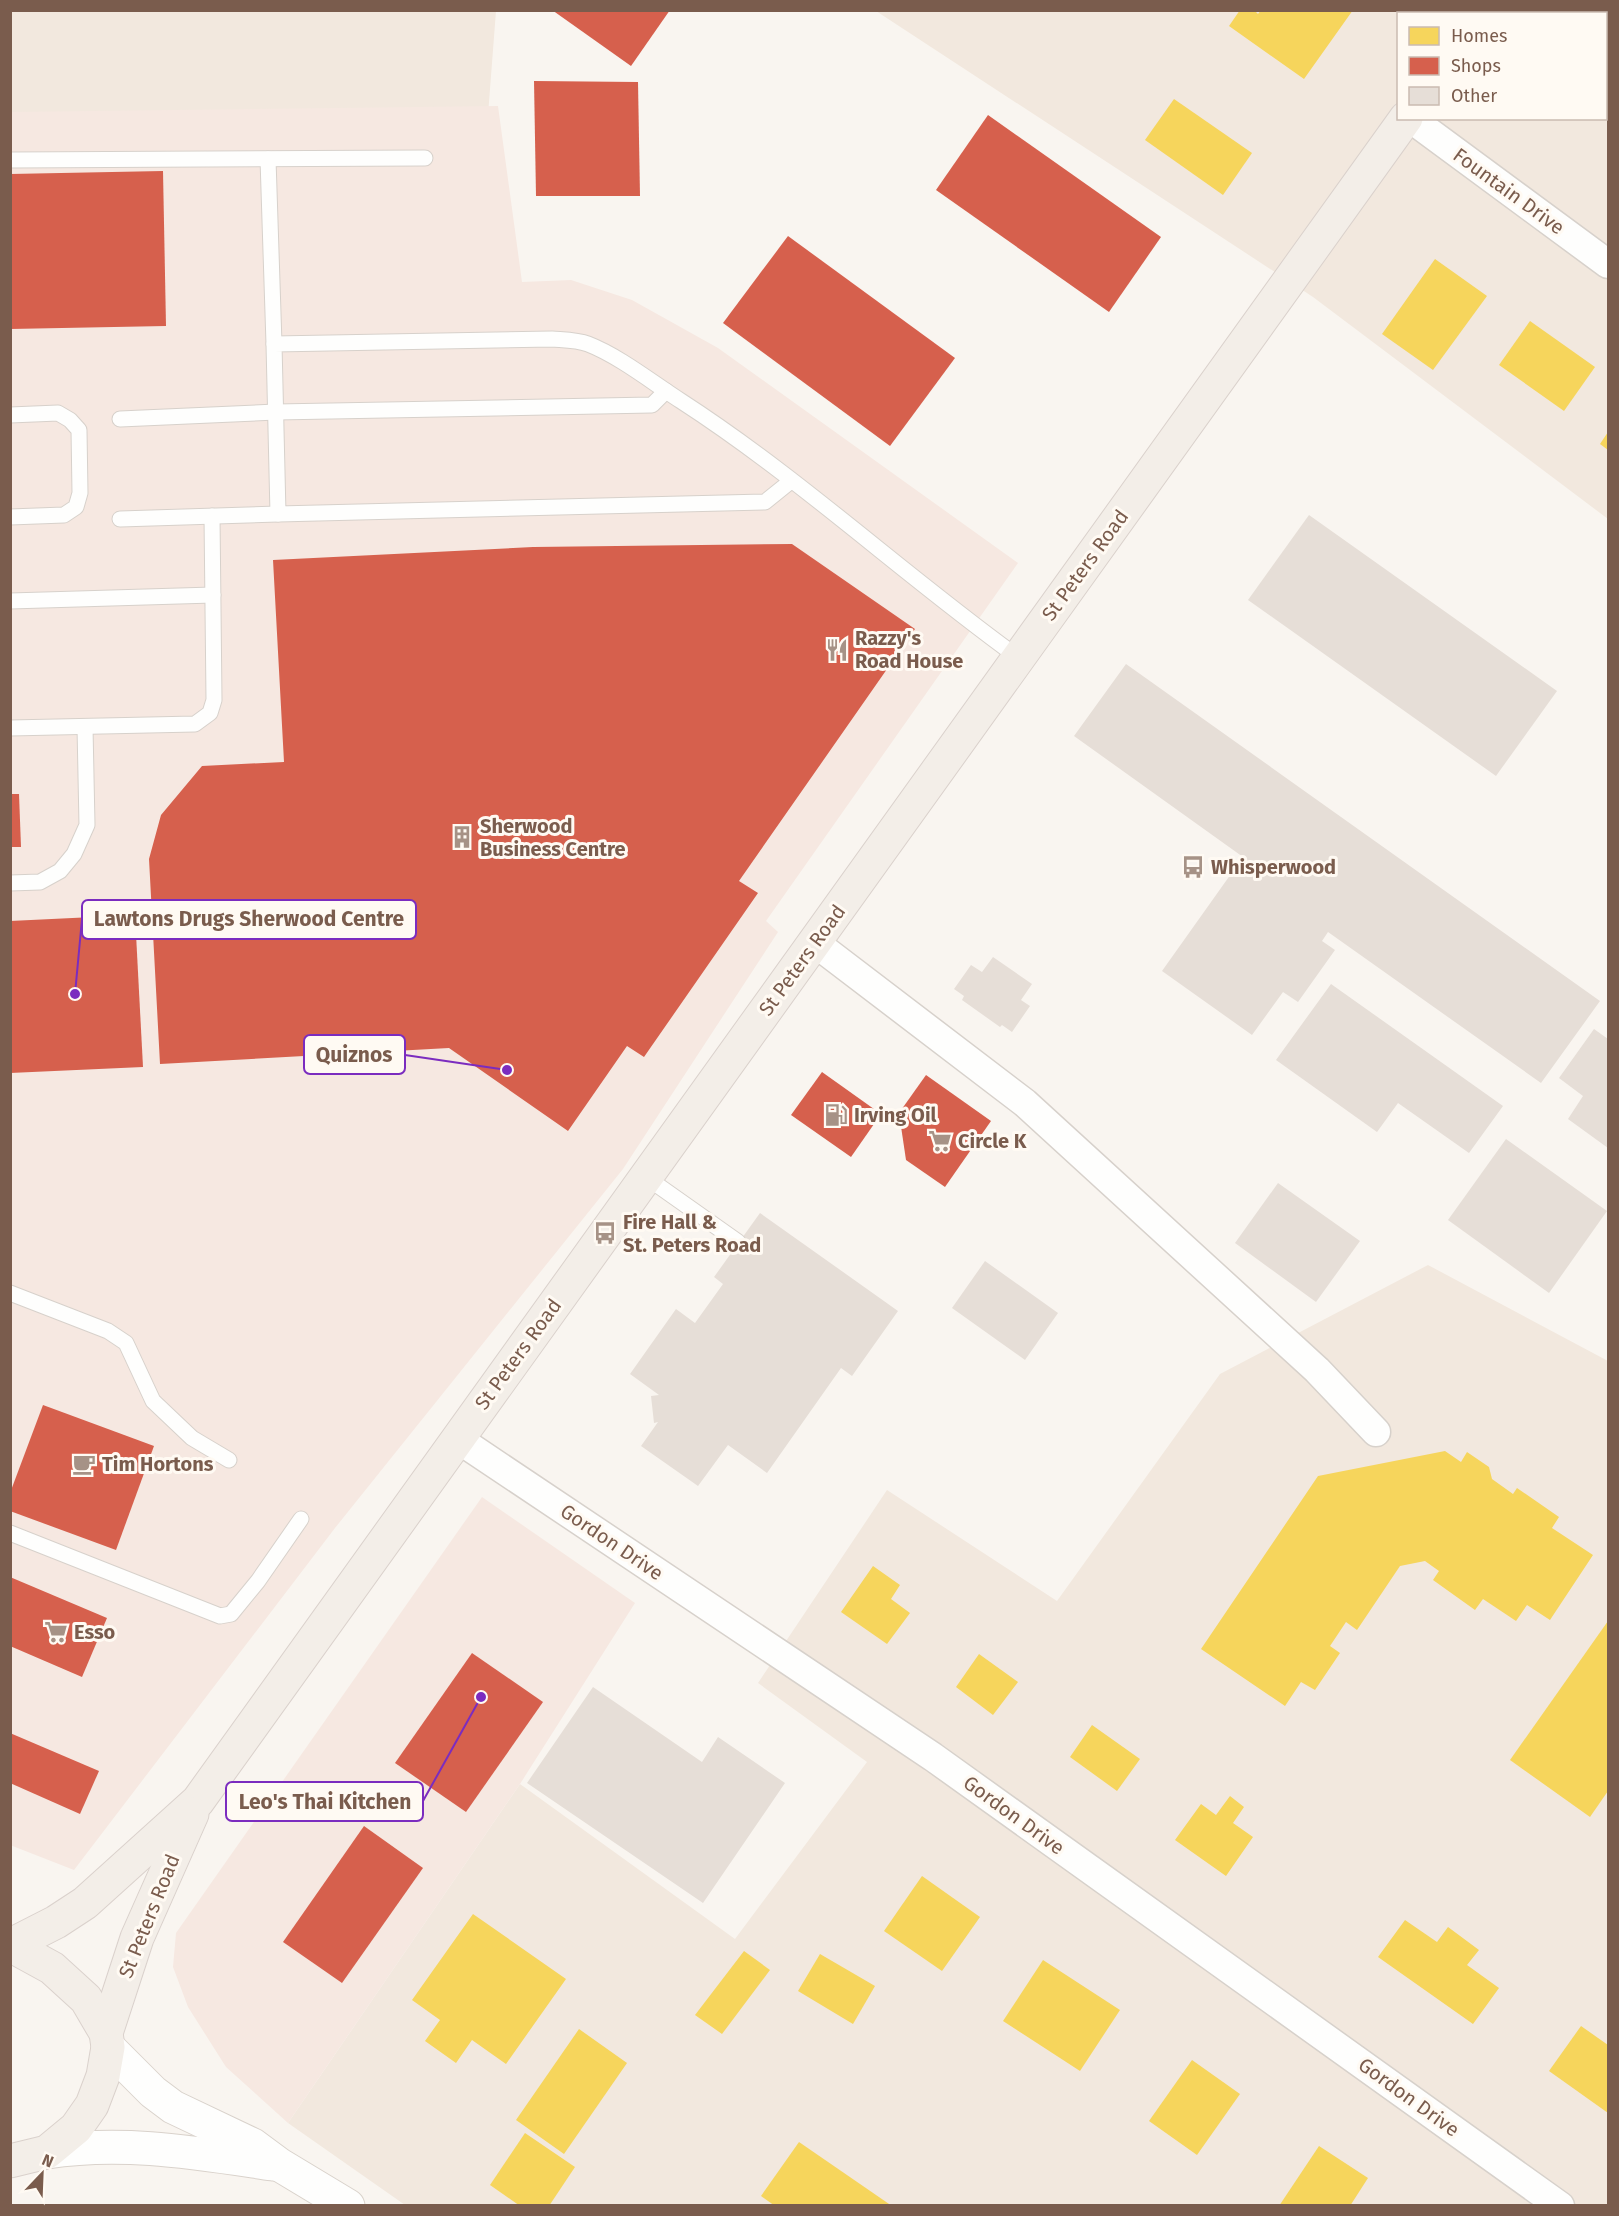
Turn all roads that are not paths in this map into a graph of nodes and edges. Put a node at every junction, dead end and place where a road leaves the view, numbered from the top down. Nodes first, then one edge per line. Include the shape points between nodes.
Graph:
1 (1407, 120) edge
2 (1411, 120) edge
3 (425, 158) dead end
4 (268, 159) junction
5 (10, 160) edge
6 (1608, 264) edge
7 (273, 344) junction
8 (666, 391) junction
9 (276, 412) junction
10 (10, 416) edge
11 (120, 419) dead end
12 (791, 481) junction
13 (278, 514) junction
14 (212, 516) junction
15 (10, 517) edge
16 (120, 519) dead end
17 (213, 595) junction
18 (10, 601) edge
19 (1018, 658) junction
20 (85, 727) junction
21 (10, 728) edge
22 (10, 883) edge
23 (814, 942) junction
24 (646, 1177) junction
25 (738, 1242) dead end
26 (10, 1293) edge
27 (1376, 1432) dead end
28 (458, 1439) junction
29 (229, 1460) dead end
30 (301, 1519) dead end
31 (10, 1533) edge
32 (198, 1801) junction
33 (11, 1945) edge
34 (107, 2040) junction
35 (47, 2152) junction
36 (10, 2161) edge
37 (280, 2165) junction
38 (348, 2205) edge
39 (1560, 2205) edge

1 - 19 main road, St Peters Road
2 - 6 street, Fountain Drive
3 - 4 lane
4 - 5 lane
4 - 7 lane
7 - 8 lane via 552,339 587,344
7 - 9 lane
8 - 9 lane via 652,405
8 - 12 lane
9 - 11 lane
9 - 13 lane
10 - 15 lane via 58,413 70,420 79,430 80,493 76,507 63,515
12 - 13 lane via 765,502
12 - 19 lane
13 - 14 lane
14 - 16 lane
14 - 17 lane
17 - 18 lane
17 - 20 lane via 214,700 210,712 195,724
19 - 23 main road, St Peters Road
20 - 21 lane
20 - 22 lane via 87,825 74,854 60,871 40,882
23 - 24 main road, St Peters Road
23 - 27 street via 1025,1103 1317,1370
24 - 25 lane
24 - 28 main road, St Peters Road
26 - 29 lane via 108,1331 126,1343 153,1401 192,1438
28 - 32 main road, St Peters Road
28 - 39 street, Gordon Drive via 933,1757
30 - 31 lane via 231,1614 220,1616
32 - 33 main road, St Peters Road via 85,1903
32 - 34 main road, St Peters Road via 137,1938
33 - 34 main road via 52,1968 86,1999
34 - 35 main road, St Peters Road via 103,2076 92,2105 76,2128
34 - 37 street via 153,2092 173,2107 246,2141
35 - 36 main road
35 - 37 street via 82,2147 160,2148
37 - 38 street

